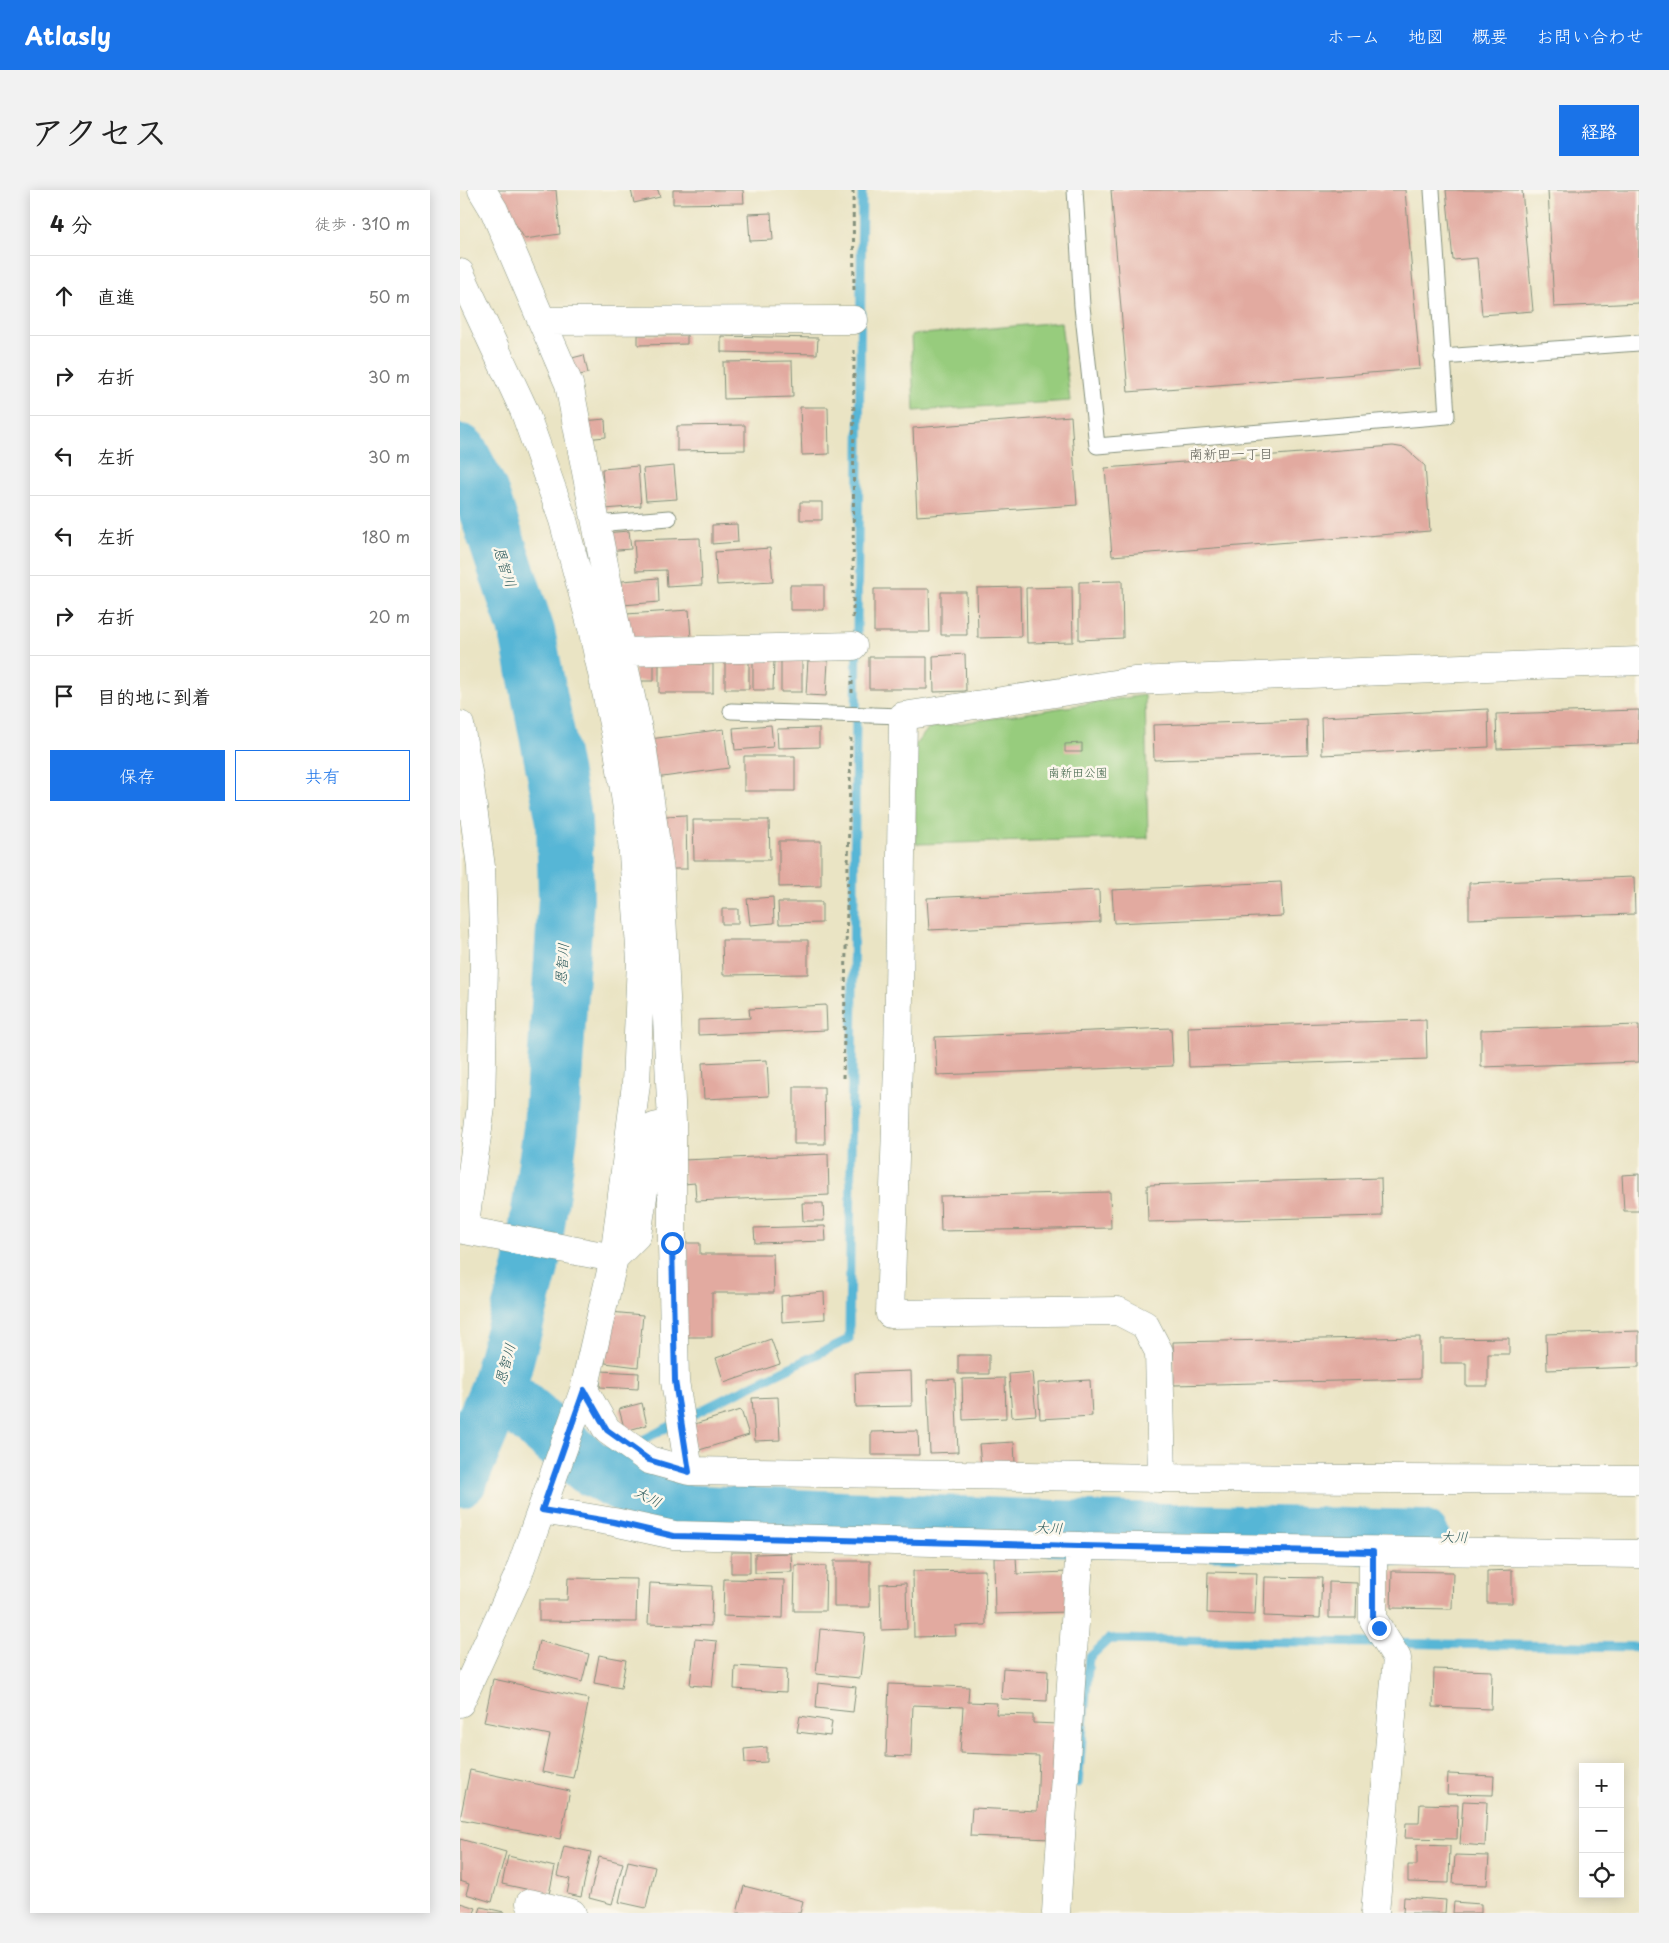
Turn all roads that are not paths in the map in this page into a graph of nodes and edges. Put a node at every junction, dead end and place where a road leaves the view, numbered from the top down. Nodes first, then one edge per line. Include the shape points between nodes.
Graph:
1 (482, 190) edge
2 (1075, 190) edge
3 (1432, 190) edge
4 (460, 272) edge
5 (854, 320) dead end
6 (542, 321) junction
7 (1639, 343) edge
8 (1442, 357) junction
9 (668, 518) dead end
10 (596, 524) junction
11 (853, 646) dead end
12 (621, 652) junction
13 (1639, 661) edge
14 (731, 711) dead end
15 (903, 716) junction
16 (460, 725) edge
17 (672, 1123) junction
18 (614, 1258) junction
19 (584, 1390) junction
20 (689, 1472) junction
21 (1162, 1478) junction
22 (1639, 1480) edge
23 (542, 1510) junction
24 (1080, 1546) junction
25 (1373, 1552) junction
26 (1639, 1554) edge
27 (460, 1703) edge
28 (530, 1903) dead end
29 (565, 1912) edge
30 (1056, 1913) edge
31 (1375, 1913) edge

1 - 6 street via 494,210
2 - 8 lane via 1082,306 1097,446 1447,416
3 - 8 lane
4 - 18 street via 524,410 563,520 616,736 631,832 641,970 636,1084
5 - 6 street
6 - 10 street via 569,384
7 - 8 lane
9 - 10 lane
10 - 12 street
11 - 12 street
12 - 17 street via 643,751 660,872
13 - 15 street via 1134,681
14 - 15 lane, bridge
15 - 21 street via 898,1064 890,1314 1118,1312 1146,1325 1159,1352
16 - 18 street via 480,867 484,964 481,1107 464,1230
17 - 18 street via 654,1127 637,1235
17 - 20 street via 675,1381
18 - 19 street
19 - 20 street via 607,1430 649,1460
19 - 23 street
20 - 21 street
21 - 22 street
23 - 24 street via 674,1536
23 - 27 street via 517,1578
24 - 25 street
24 - 30 street
25 - 26 street
25 - 31 street via 1373,1619 1396,1658
28 - 29 street

